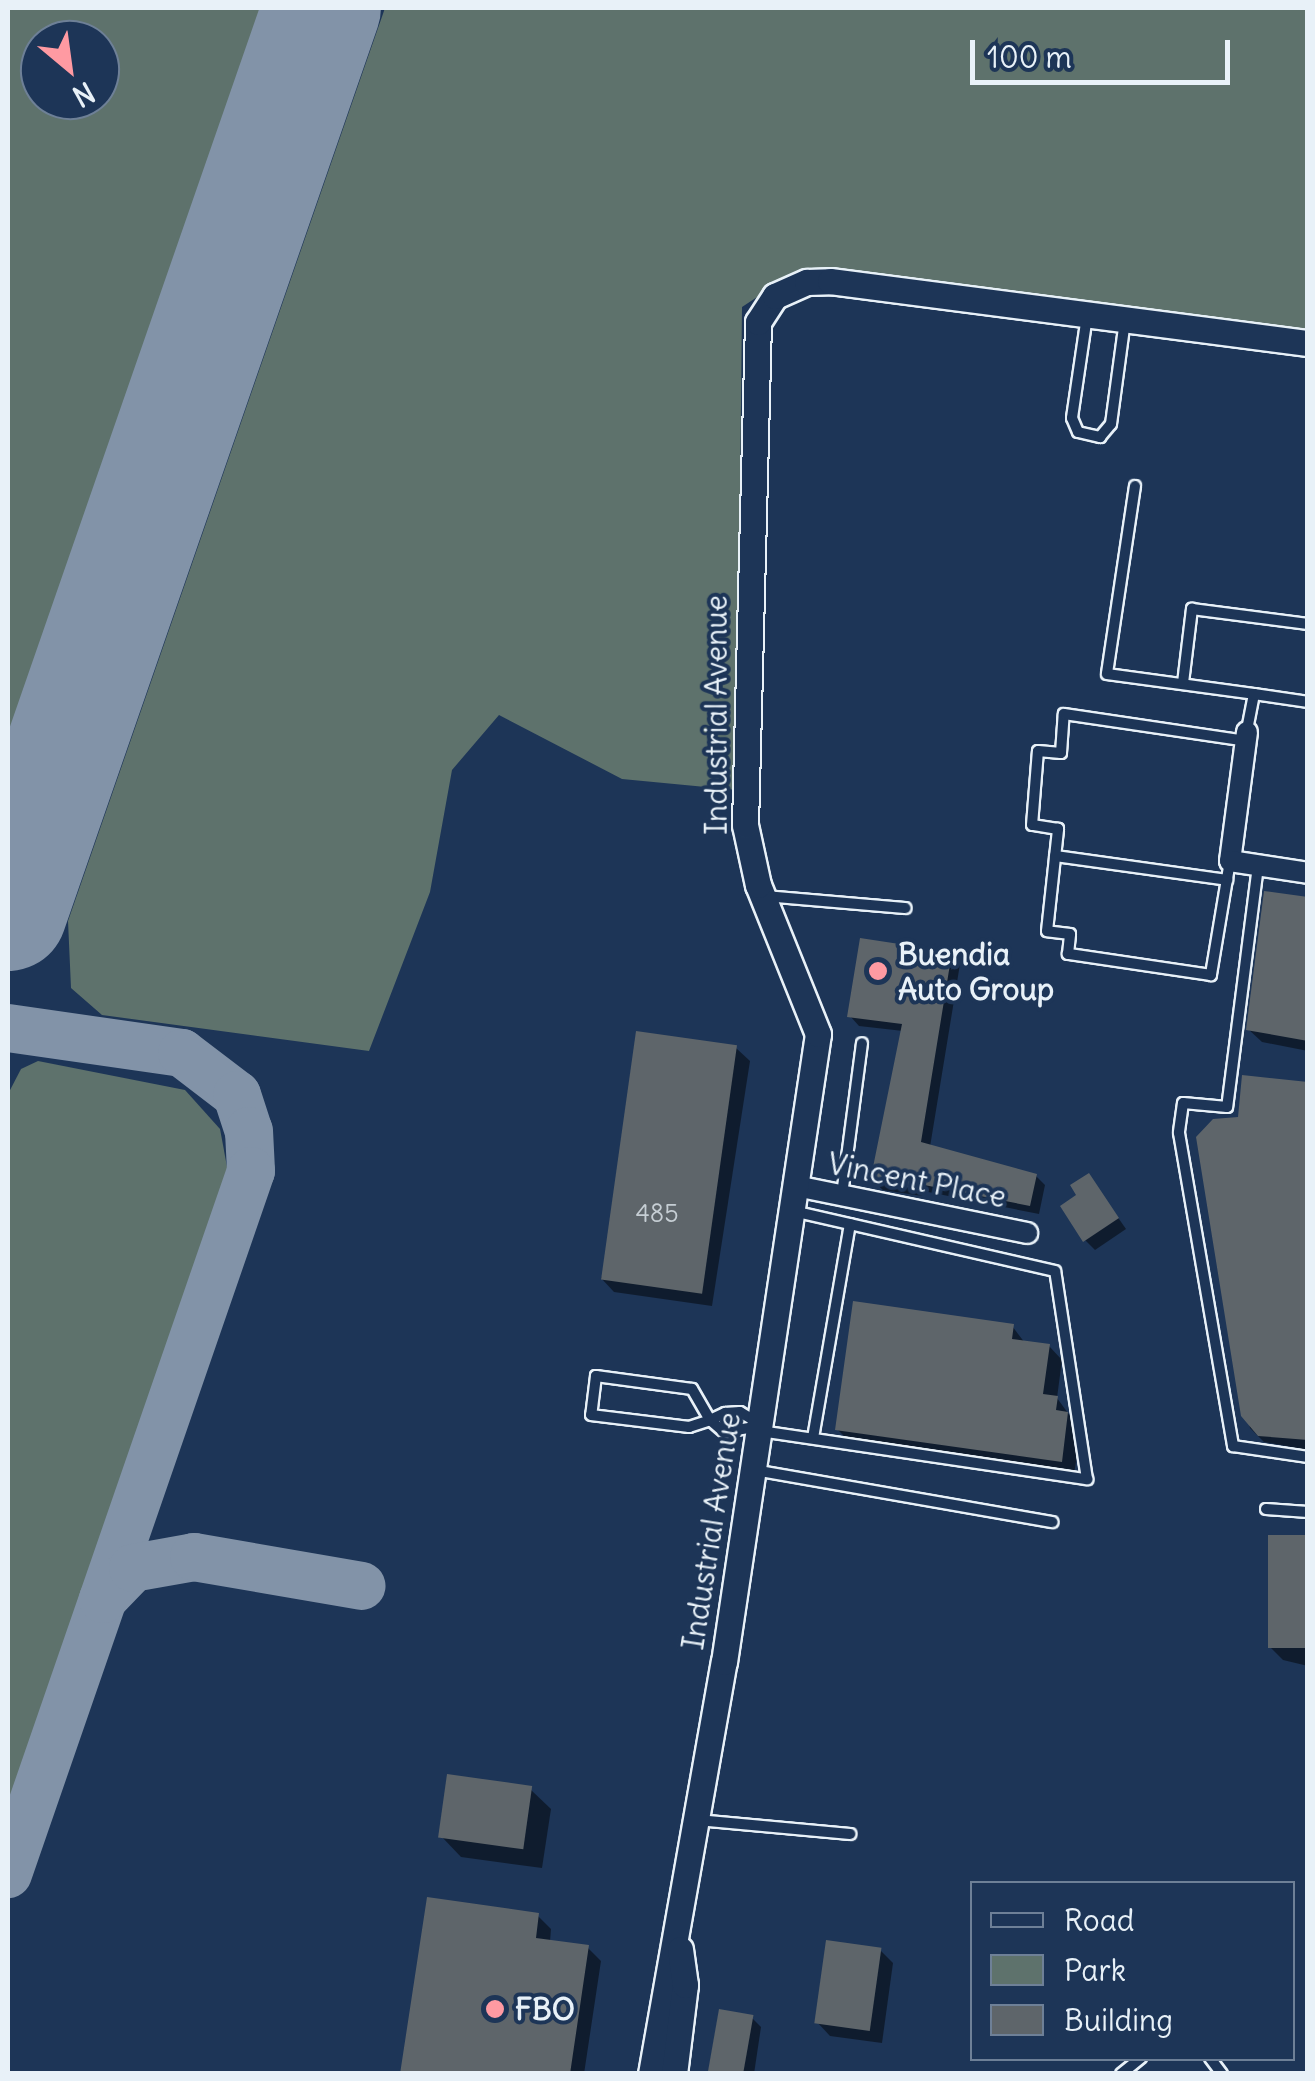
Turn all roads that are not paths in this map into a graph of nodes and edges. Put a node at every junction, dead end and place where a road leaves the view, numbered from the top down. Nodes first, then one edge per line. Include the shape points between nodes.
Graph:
1 (1087, 314) junction
2 (1126, 320) junction
3 (1308, 343) edge
4 (1135, 486) dead end
5 (1308, 624) edge
6 (1183, 684) junction
7 (1254, 694) junction
8 (1308, 702) edge
9 (1246, 737) junction
10 (1055, 856) junction
11 (1258, 866) junction
12 (1228, 870) junction
13 (1308, 872) edge
14 (764, 896) junction
15 (905, 908) dead end
16 (862, 1043) dead end
17 (842, 1196) junction
18 (794, 1199) junction
19 (850, 1224) junction
20 (1026, 1233) dead end
21 (710, 1420) junction
22 (760, 1427) junction
23 (813, 1438) junction
24 (1308, 1457) edge
25 (753, 1470) junction
26 (1266, 1509) dead end
27 (1308, 1512) edge
28 (1053, 1522) dead end
29 (695, 1820) junction
30 (850, 1834) dead end
31 (676, 1922) junction
32 (651, 2074) edge
33 (674, 2074) edge

1 - 2 street, Industrial Avenue
1 - 2 lane via 1072,418 1078,432 1100,437 1111,424
1 - 14 street, Industrial Avenue via 830,281 807,282 764,308 752,352 744,800 748,849
2 - 3 street, Industrial Avenue
4 - 6 lane via 1107,674
5 - 6 lane via 1192,609
6 - 7 lane
7 - 8 lane
7 - 9 lane
9 - 10 lane via 1064,714 1061,753 1038,751 1032,825 1058,829
9 - 12 street
10 - 12 lane
10 - 12 lane via 1046,931 1070,934 1068,954 1211,975
11 - 12 street
11 - 13 street
11 - 24 lane via 1227,1106 1184,1103 1180,1134 1232,1446
14 - 15 lane
14 - 18 street, Industrial Avenue via 818,1034
16 - 17 lane
17 - 18 street, Vincent Place
17 - 20 street, Vincent Place
18 - 19 lane
18 - 22 street, Industrial Avenue
19 - 23 lane
19 - 23 lane via 1056,1271 1088,1479
21 - 21 lane via 692,1388 596,1376 591,1415 689,1428
21 - 22 lane via 736,1435
21 - 22 lane via 740,1412
22 - 23 lane
22 - 25 street, Industrial Avenue
25 - 28 lane
25 - 29 street, Industrial Avenue
26 - 27 lane
29 - 30 lane
29 - 31 street, Industrial Avenue
31 - 32 street, Industrial Avenue
31 - 33 street via 685,1985

